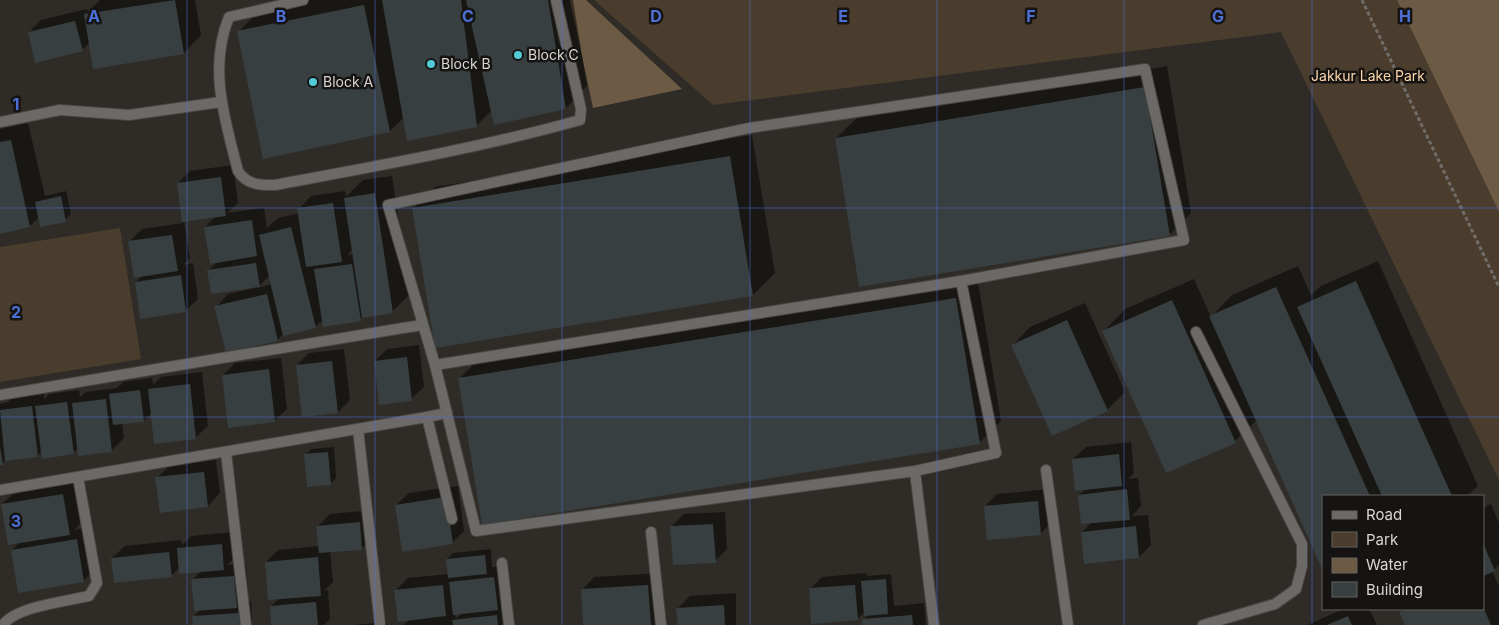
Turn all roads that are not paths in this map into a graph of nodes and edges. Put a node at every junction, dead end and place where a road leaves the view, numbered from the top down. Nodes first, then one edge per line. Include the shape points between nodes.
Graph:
1 (303, 0) edge
2 (556, 0) edge
3 (221, 102) junction
4 (0, 122) edge
5 (960, 281) junction
6 (423, 325) junction
7 (1196, 332) dead end
8 (435, 365) junction
9 (0, 395) edge
10 (447, 413) junction
11 (427, 417) junction
12 (358, 429) junction
13 (226, 452) junction
14 (1046, 470) dead end
15 (915, 475) junction
16 (78, 477) junction
17 (0, 490) edge
18 (452, 519) dead end
19 (651, 532) dead end
20 (502, 563) dead end
21 (3, 625) edge
22 (246, 625) edge
23 (380, 625) edge
24 (509, 625) edge
25 (660, 625) edge
26 (934, 625) edge
27 (1068, 625) edge
28 (1203, 625) edge

1 - 3 street via 229,17 218,79
2 - 3 street via 581,109 580,120 532,134 386,165 275,185 258,185 244,179 238,170
3 - 4 street via 129,115 60,110
5 - 6 street via 1184,240 1146,69 749,128 388,205
5 - 8 street
5 - 15 street via 996,453
6 - 8 street
6 - 9 street
7 - 28 street via 1302,544 1302,566 1296,589 1275,604
8 - 10 street
10 - 11 street
10 - 15 street via 476,531
11 - 12 street
11 - 18 street
12 - 13 street
12 - 23 street
13 - 16 street
13 - 22 street
14 - 27 street
15 - 26 street
16 - 17 street
16 - 21 street via 97,583 90,596 8,617
19 - 25 street
20 - 24 street

